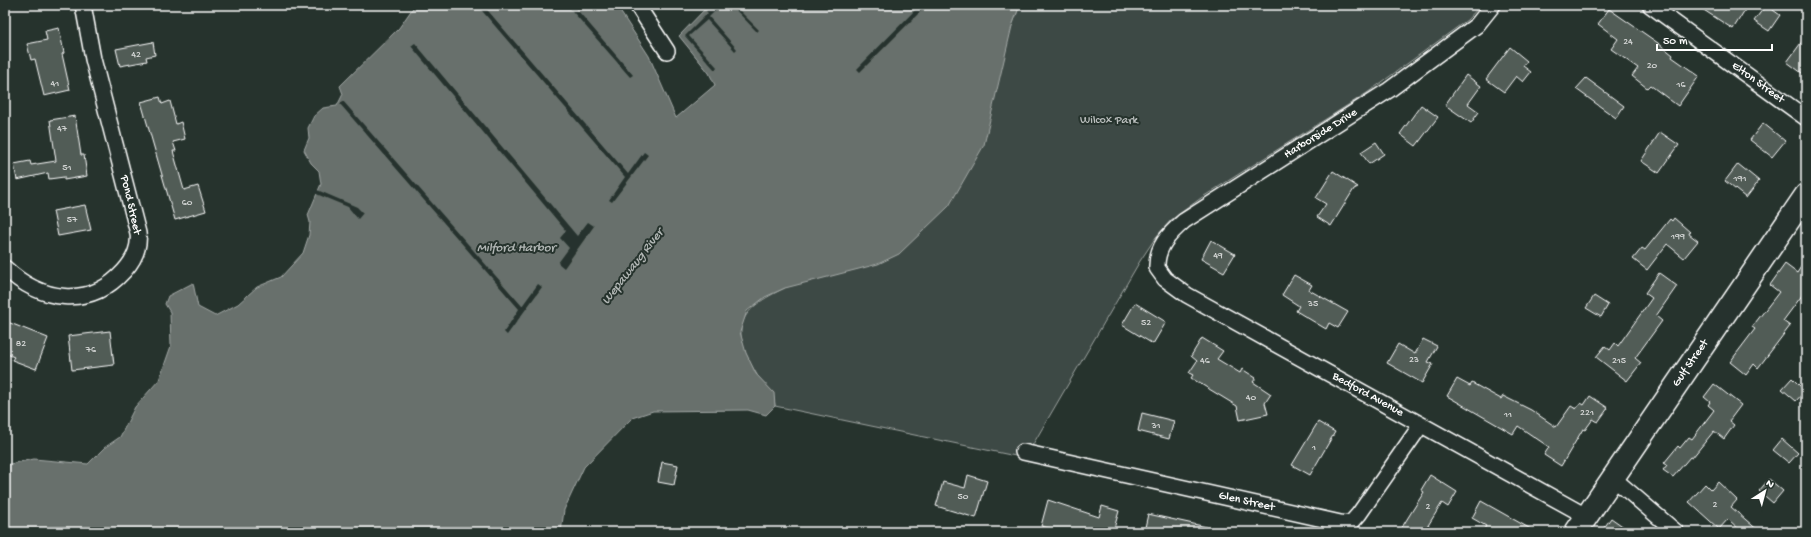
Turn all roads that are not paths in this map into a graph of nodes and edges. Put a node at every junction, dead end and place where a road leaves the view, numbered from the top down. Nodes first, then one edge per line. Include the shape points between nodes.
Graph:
1 (83, 5) edge
2 (637, 5) edge
3 (1493, 5) edge
4 (1650, 5) edge
5 (667, 51) dead end
6 (1806, 118) edge
7 (1806, 195) edge
8 (1157, 265) joint
9 (5, 268) edge
10 (1421, 424) junction
11 (1024, 452) dead end
12 (1613, 478) junction
13 (1581, 524) edge
14 (1676, 532) edge

1 - 9 street, Pond Street via 92,59 138,232 137,250 130,264 116,279 100,290 81,298 41,291 20,280
2 - 5 street
3 - 8 street, Harborside Drive via 1477,24 1389,90 1184,221 1160,249
4 - 6 street, Elton Street
7 - 12 main road, Gulf Street
8 - 10 street, Bedford Avenue via 1162,276 1187,295
10 - 11 street, Glen Street via 1359,514 1352,522 1345,524
10 - 13 street, Bedford Avenue
12 - 13 main road, Gulf Street
12 - 14 street

